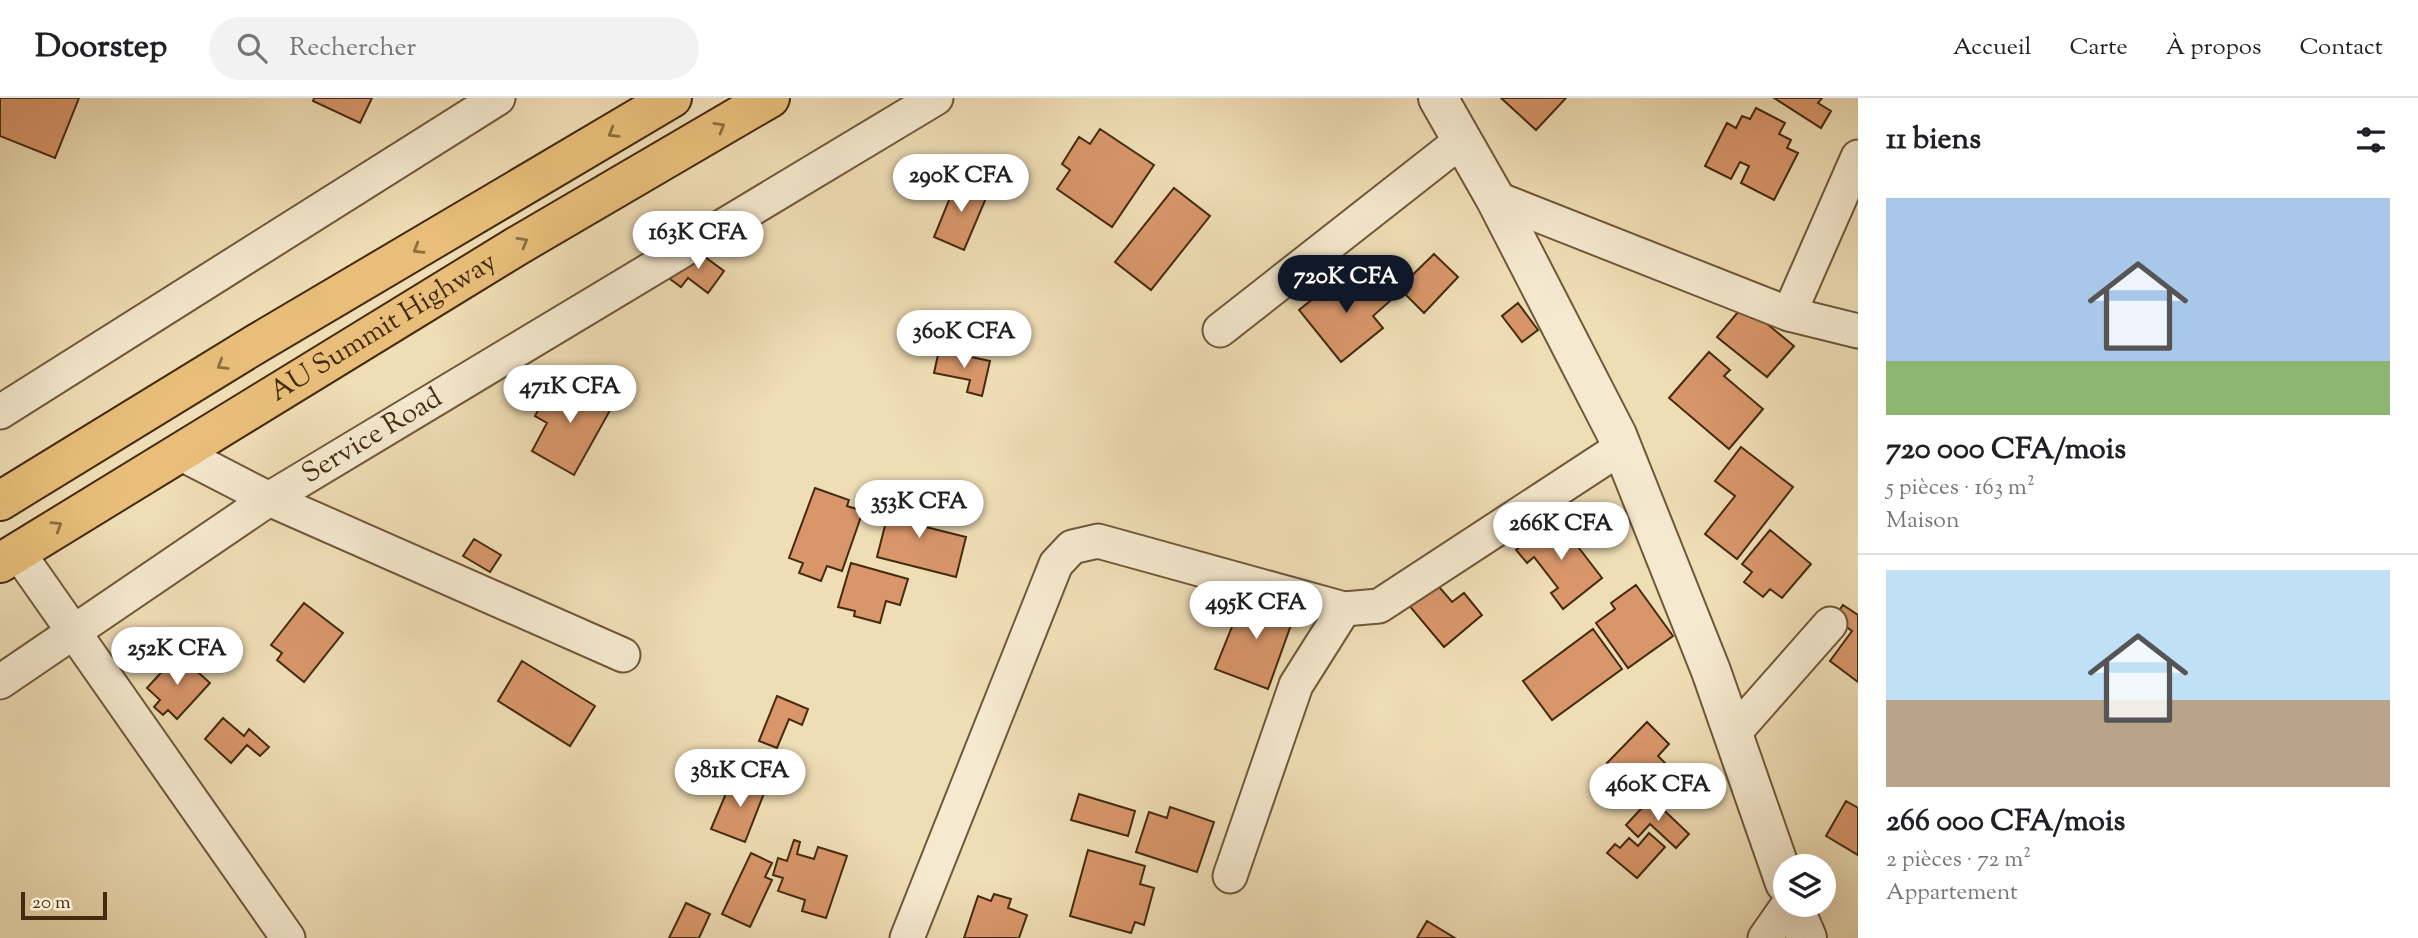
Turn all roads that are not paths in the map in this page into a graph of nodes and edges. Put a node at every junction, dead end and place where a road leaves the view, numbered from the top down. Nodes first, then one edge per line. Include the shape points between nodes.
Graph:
1 (498, 98) edge
2 (672, 98) edge
3 (770, 98) edge
4 (936, 98) edge
5 (1438, 98) edge
6 (1462, 140) junction
7 (1858, 157) edge
8 (1495, 198) junction
9 (1788, 313) junction
10 (1220, 330) dead end
11 (1858, 331) edge
12 (0, 412) edge
13 (1622, 447) junction
14 (178, 452) junction
15 (269, 499) junction
16 (0, 501) edge
17 (8, 557) edge
18 (1344, 609) junction
19 (1830, 624) dead end
20 (74, 632) junction
21 (623, 655) dead end
22 (0, 682) edge
23 (1733, 734) junction
24 (1775, 854) edge
25 (1230, 876) dead end
26 (1782, 917) edge
27 (1797, 917) edge
28 (288, 938) edge
29 (907, 938) edge
30 (1765, 938) edge
31 (1807, 938) edge

1 - 12 street
2 -> 16 main road, AU Summit Highway
14 -> 3 main road, AU Summit Highway
4 - 15 street, Service Road
5 - 6 street
6 - 8 street
6 - 10 street
7 - 9 street
8 - 9 street
8 - 13 street
9 - 11 street
13 - 18 street via 1379,606
13 - 23 street
14 - 15 street
17 -> 14 main road, AU Summit Highway
15 - 20 street, Service Road
15 - 21 street
17 - 20 street
18 - 25 street via 1296,685
18 - 29 street via 1098,541 1072,547 1056,564
19 - 23 street
20 - 22 street, Service Road
20 - 28 street
23 - 24 street
26 - 30 street
27 - 31 street

